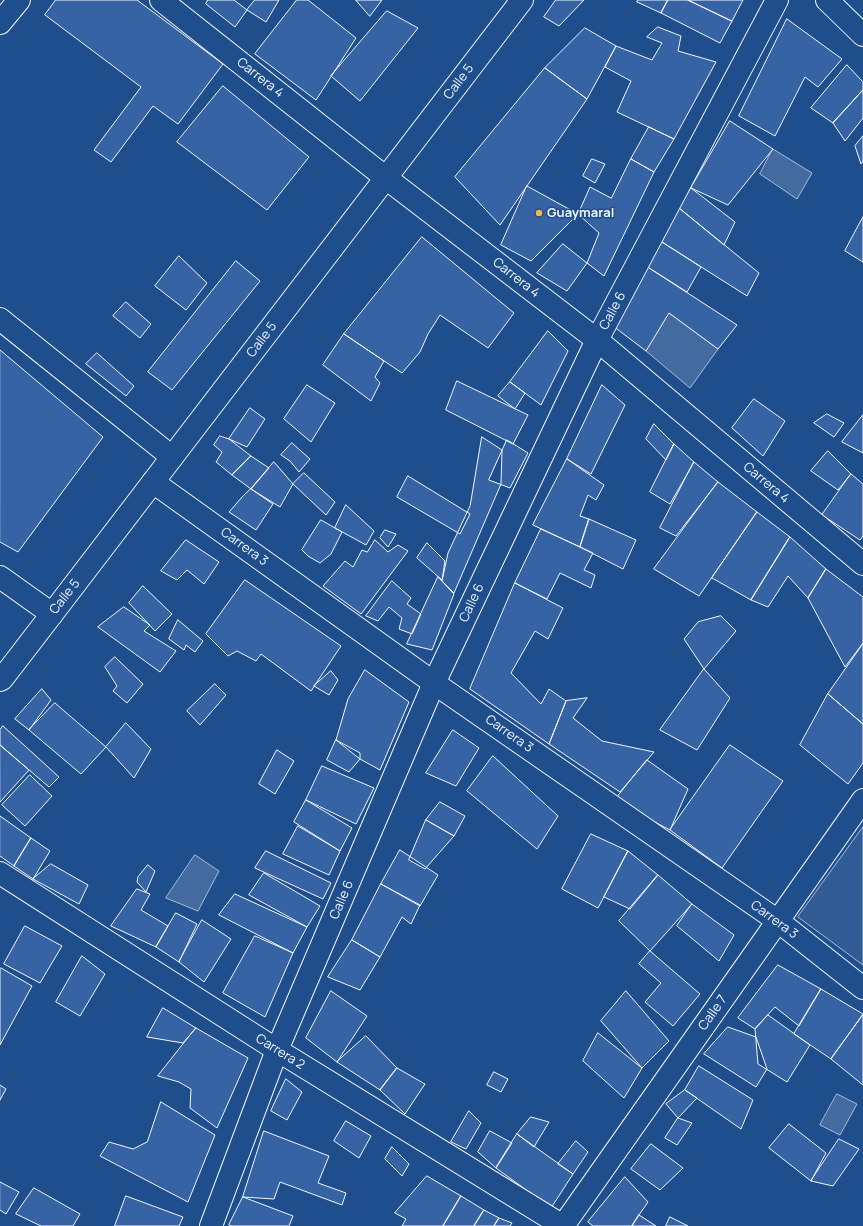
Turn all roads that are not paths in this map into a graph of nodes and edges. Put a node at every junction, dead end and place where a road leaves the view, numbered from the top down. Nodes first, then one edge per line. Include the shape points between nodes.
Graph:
1 (19, 0) edge
2 (161, 0) edge
3 (522, 0) edge
4 (777, 0) edge
5 (827, 0) edge
6 (0, 23) edge
7 (863, 35) edge
8 (386, 178) junction
9 (0, 319) edge
10 (597, 340) junction
11 (172, 457) junction
12 (153, 482) junction
13 (863, 564) edge
14 (0, 576) edge
15 (52, 614) junction
16 (1, 679) edge
17 (434, 683) junction
18 (863, 800) edge
19 (0, 873) edge
20 (778, 921) junction
21 (863, 988) edge
22 (277, 1050) junction
23 (211, 1226) edge
24 (563, 1226) edge

1 - 6 main road
2 - 8 main road, Carrera 4
3 - 8 main road, Calle 5
4 - 10 main road, Calle 6
5 - 7 main road
8 - 10 main road, Carrera 4
8 - 11 main road, Calle 5
9 - 11 main road
10 - 13 main road, Carrera 4
10 - 17 main road, Calle 6
11 - 12 main road, Calle 5
12 - 15 main road, Calle 5
12 - 17 main road, Carrera 3
14 - 15 main road
15 - 16 main road, Calle 5
17 - 20 main road, Carrera 3
17 - 22 main road, Calle 6
18 - 20 main road, Calle 7
19 - 22 main road, Carrera 2
20 - 21 main road, Carrera 3
20 - 24 main road, Calle 7
22 - 23 main road, Calle 6
22 - 24 main road, Carrera 2

